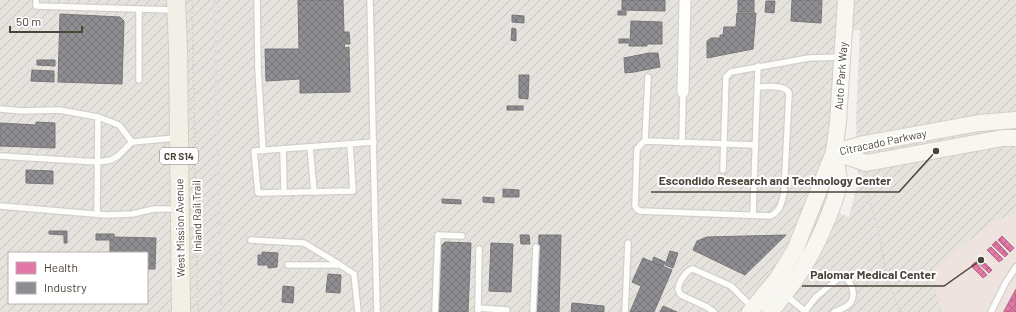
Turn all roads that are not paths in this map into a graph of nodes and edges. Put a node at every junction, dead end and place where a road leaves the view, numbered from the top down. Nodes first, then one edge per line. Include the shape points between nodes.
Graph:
1 (36, 0) edge
2 (257, 0) edge
3 (370, 0) edge
4 (685, 0) edge
5 (846, 0) edge
6 (176, 5) edge
7 (139, 10) junction
8 (842, 57) junction
9 (758, 66) junction
10 (648, 77) dead end
11 (139, 80) dead end
12 (758, 87) junction
13 (683, 92) joint
14 (0, 110) edge
15 (98, 116) junction
16 (1016, 120) edge
17 (179, 138) junction
18 (1016, 138) edge
19 (645, 141) junction
20 (132, 142) junction
21 (374, 142) junction
22 (682, 143) junction
23 (350, 144) junction
24 (724, 144) junction
25 (755, 145) junction
26 (310, 147) junction
27 (283, 149) junction
28 (263, 150) junction
29 (834, 152) junction
30 (0, 156) edge
31 (98, 162) junction
32 (723, 170) dead end
33 (284, 192) junction
34 (314, 192) junction
35 (0, 206) edge
36 (180, 208) junction
37 (97, 214) junction
38 (753, 215) junction
39 (462, 236) dead end
40 (251, 240) dead end
41 (628, 244) dead end
42 (536, 247) dead end
43 (479, 249) dead end
44 (339, 264) junction
45 (288, 265) dead end
46 (1016, 267) edge
47 (785, 295) junction
48 (478, 310) edge
49 (507, 310) dead end
50 (751, 310) edge
51 (181, 312) edge
52 (358, 312) edge
53 (377, 312) edge
54 (435, 312) edge
55 (533, 312) edge
56 (624, 312) edge
57 (714, 312) edge
58 (770, 312) edge
59 (806, 312) edge
60 (834, 312) edge
61 (991, 312) edge

1 - 7 lane via 36,6
2 - 28 lane
3 - 21 lane
4 - 13 street
5 - 8 main road, Auto Park Way
6 - 7 lane
6 - 17 main road, West Mission Avenue / CR S14
7 - 11 lane
8 - 9 lane via 809,58
8 - 29 main road, Auto Park Way
9 - 12 lane
9 - 24 lane via 731,72 726,77
10 - 19 lane
12 - 25 lane
12 - 38 lane via 783,87 789,93 783,201 775,214
13 - 22 lane
14 - 15 lane via 59,110
15 - 20 lane via 119,125
15 - 31 lane
16 - 29 main road, Citracado Parkway via 979,123
17 - 20 lane
17 - 36 main road, West Mission Avenue / CR S14
18 - 29 main road, Citracado Parkway via 1003,138 866,163
19 - 22 lane
19 - 38 lane via 637,149 637,209
20 - 31 lane via 111,160
21 - 23 lane
21 - 53 lane
22 - 24 lane
23 - 26 lane
23 - 34 lane via 353,191
24 - 25 lane
24 - 32 lane
25 - 38 lane
26 - 27 lane
26 - 34 lane
27 - 28 lane
27 - 33 lane
28 - 33 lane via 254,151 258,193
29 - 47 main road, Auto Park Way via 839,181 835,198 807,262
29 - 50 main road, Auto Park Way via 795,250 777,279
30 - 31 lane
31 - 37 lane
33 - 34 lane
35 - 37 lane
36 - 37 lane via 154,209 132,214
36 - 51 main road, West Mission Avenue / CR S14
39 - 54 lane via 438,235
40 - 44 lane via 304,243
41 - 56 lane
42 - 55 lane
43 - 48 lane
44 - 45 lane
44 - 52 lane via 354,274
46 - 61 lane
47 - 58 main road, Auto Park Way
47 - 59 lane
48 - 49 lane
50 - 57 lane via 731,286 689,269 678,289 679,292
59 - 60 lane via 816,297 843,277 852,286 852,298 848,305

